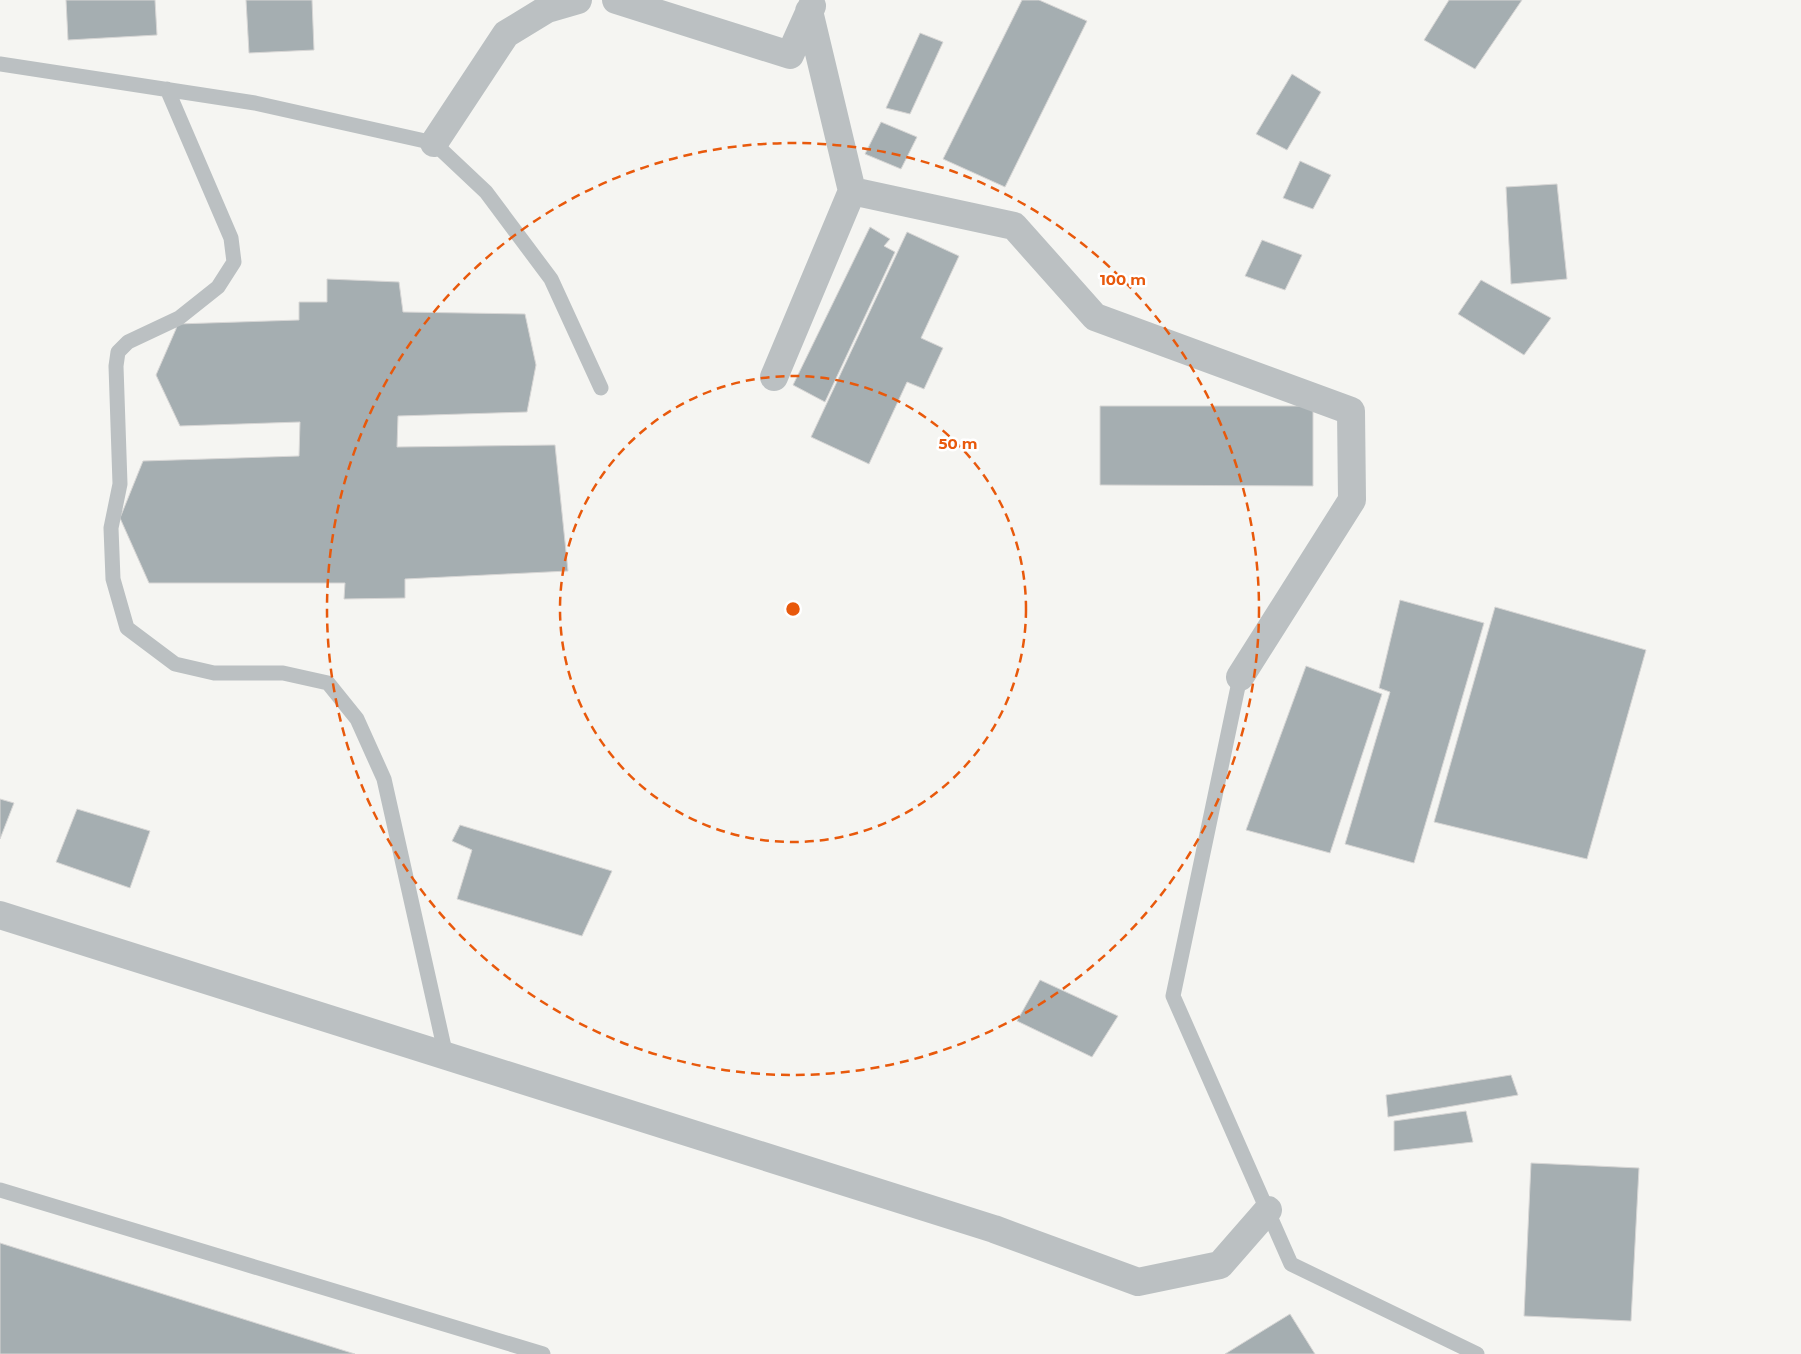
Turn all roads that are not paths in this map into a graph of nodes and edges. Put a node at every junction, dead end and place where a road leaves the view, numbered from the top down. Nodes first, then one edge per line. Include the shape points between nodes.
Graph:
1 (578, 0) edge
2 (616, 0) edge
3 (812, 5) edge
4 (0, 64) edge
5 (167, 89) junction
6 (434, 143) junction
7 (852, 191) junction
8 (774, 377) dead end
9 (601, 388) dead end
10 (1240, 677) joint
11 (0, 915) edge
12 (446, 1056) junction
13 (0, 1190) edge
14 (1268, 1210) junction
15 (543, 1354) edge
16 (1477, 1354) edge

1 - 6 street via 547,9 506,34
2 - 3 street via 790,55
3 - 7 street
4 - 5 lane
5 - 6 lane via 255,103
5 - 12 lane via 231,238 234,262 218,287 179,318 128,342 118,352 120,484 111,528 113,579 122,611 127,628 175,664 214,673 283,673 328,683 357,718 384,779
6 - 9 lane via 486,192 551,279
7 - 8 street
7 - 10 street via 1014,226 1095,317 1351,411 1352,500
10 - 14 lane via 1173,996
11 - 12 street
12 - 14 street via 994,1229 1138,1282 1220,1265
13 - 15 lane
14 - 16 lane via 1291,1264

